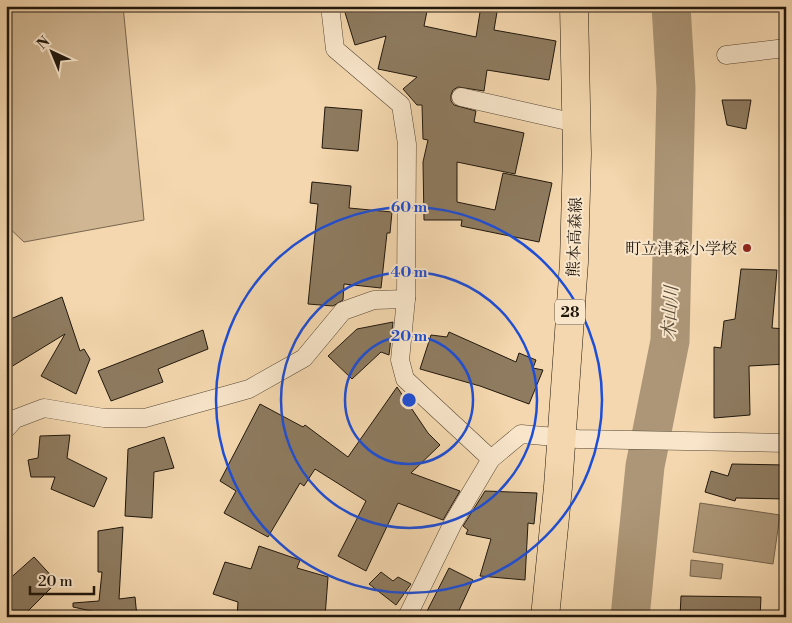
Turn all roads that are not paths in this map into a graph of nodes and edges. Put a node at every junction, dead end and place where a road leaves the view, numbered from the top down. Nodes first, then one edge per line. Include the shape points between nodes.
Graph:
1 (330, 6) edge
2 (574, 6) edge
3 (786, 48) edge
4 (726, 55) dead end
5 (461, 97) dead end
6 (576, 123) junction
7 (406, 299) junction
8 (6, 429) edge
9 (570, 439) junction
10 (786, 443) edge
11 (491, 459) junction
12 (407, 617) edge
13 (545, 617) edge

1 - 7 street via 335,49 401,105 407,144
2 - 6 main road, 熊本高森線 / 28
3 - 4 street
5 - 6 street
6 - 9 main road, 熊本高森線 / 28
7 - 8 street via 374,300 343,311 304,358 249,388 145,418 104,418 44,408 15,419
7 - 11 street via 400,360 405,379
9 - 10 street
9 - 11 street via 521,434
9 - 13 main road, 熊本高森線 / 28
11 - 12 street via 453,523

